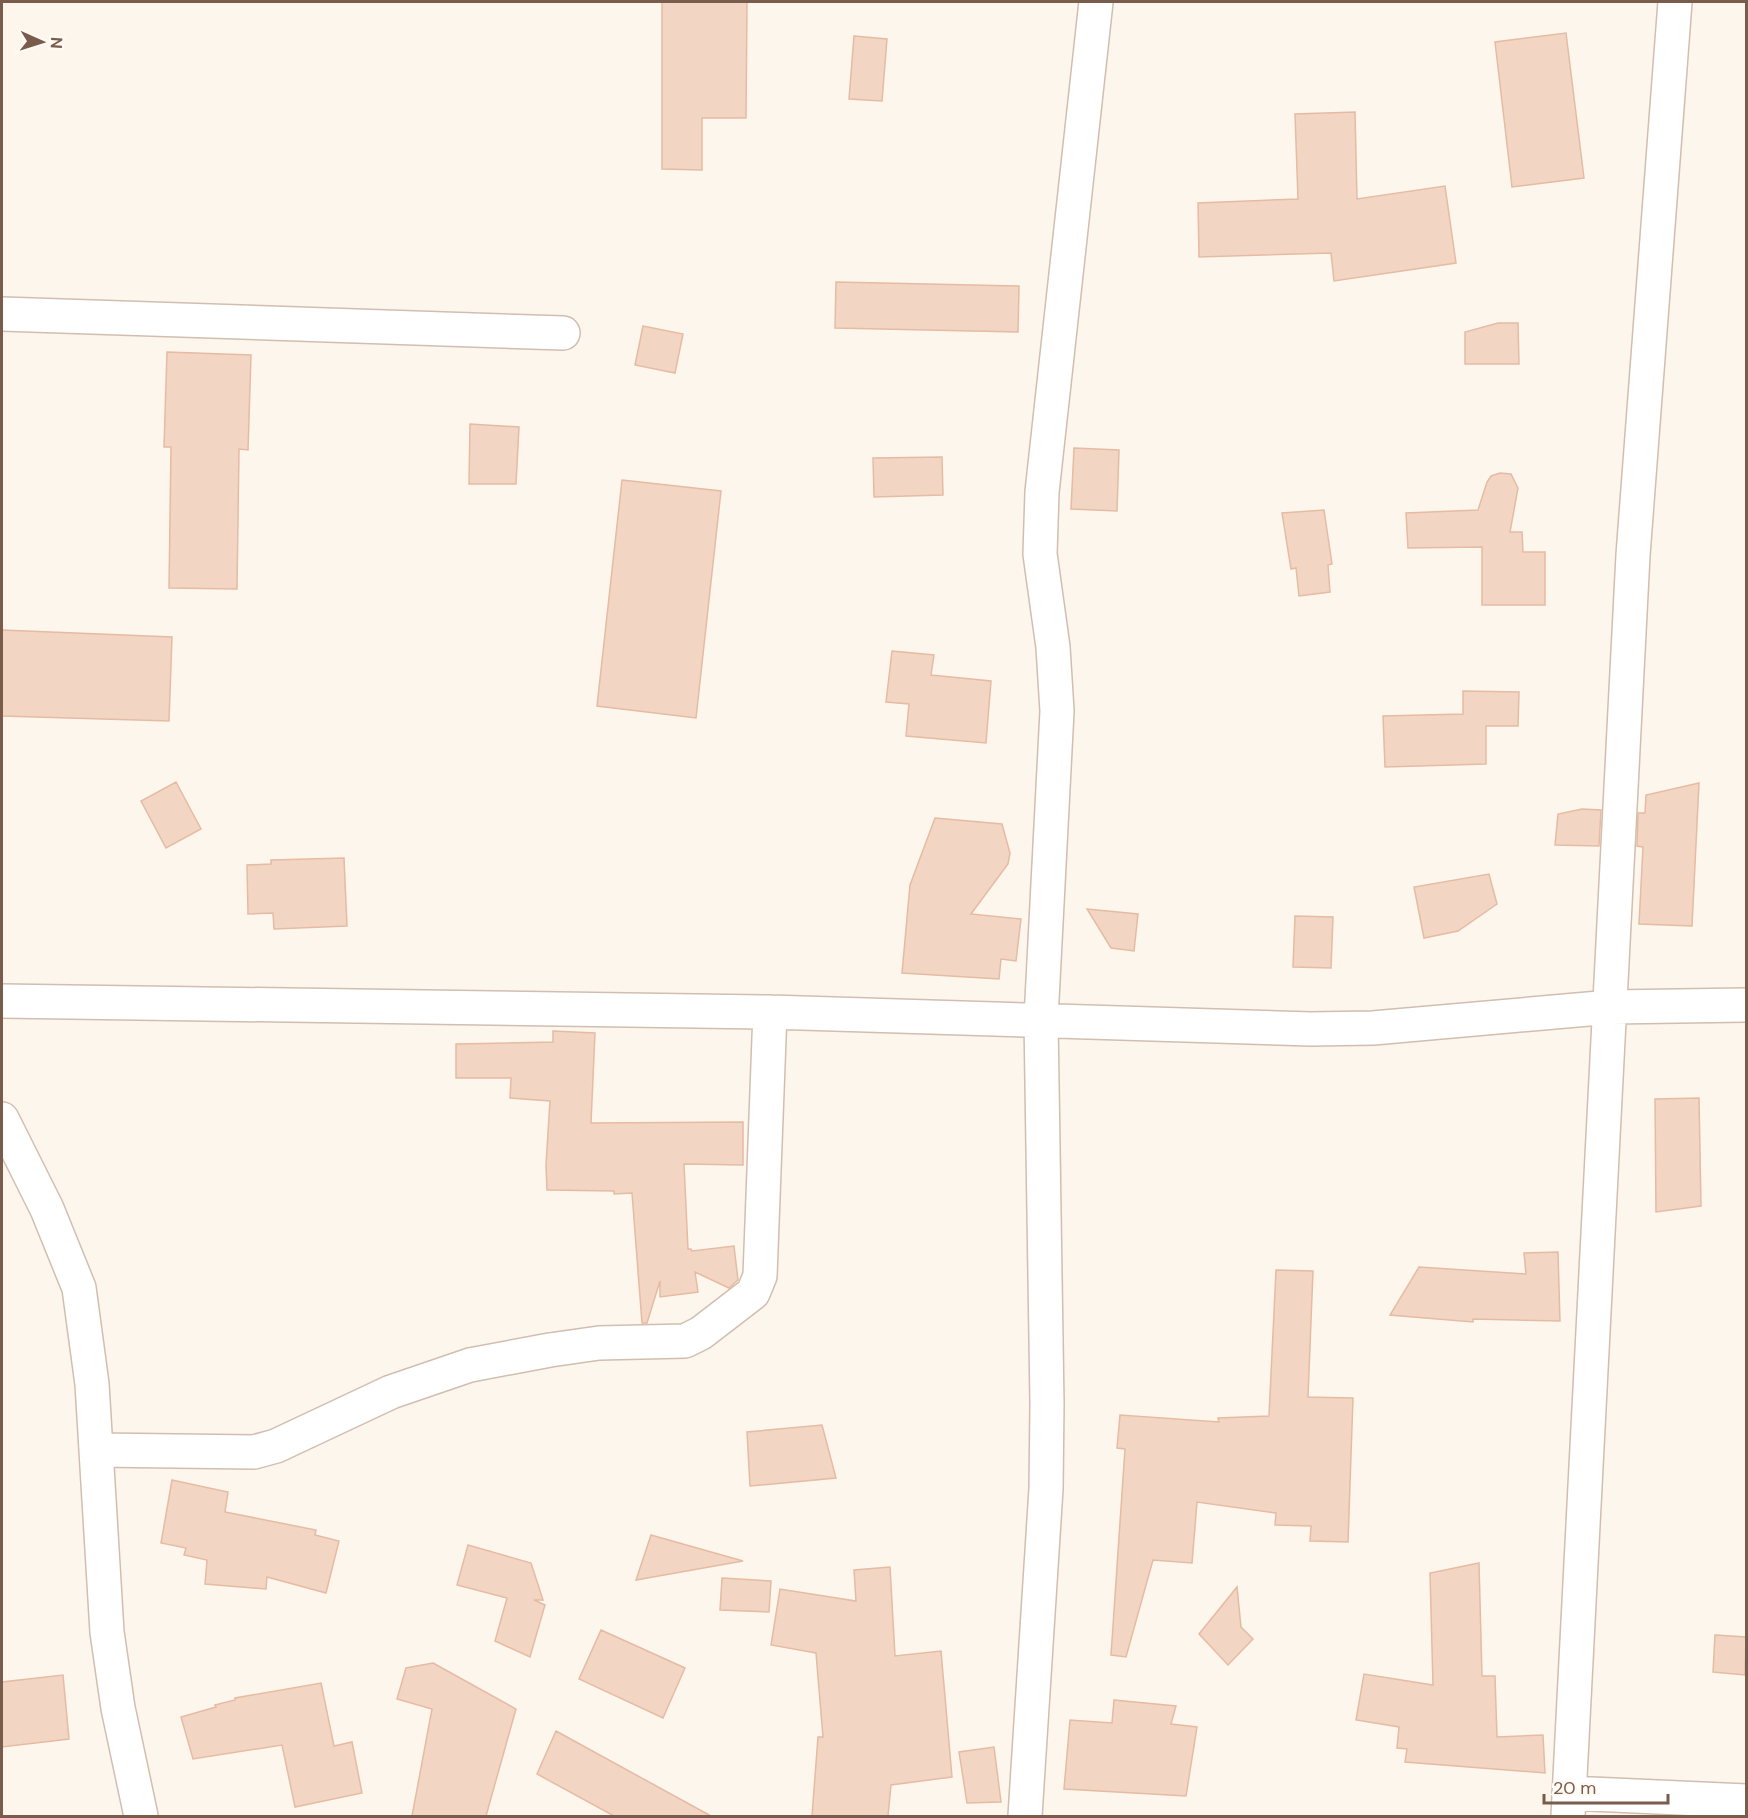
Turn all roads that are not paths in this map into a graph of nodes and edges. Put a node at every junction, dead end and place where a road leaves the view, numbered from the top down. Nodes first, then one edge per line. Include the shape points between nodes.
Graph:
1 (1096, 2) edge
2 (1675, 2) edge
3 (2, 314) edge
4 (563, 333) dead end
5 (2, 1001) edge
6 (1746, 1005) edge
7 (1611, 1007) junction
8 (770, 1012) junction
9 (1041, 1019) junction
10 (2, 1119) edge
11 (97, 1450) junction
12 (1746, 1801) edge
13 (1568, 1805) edge
14 (141, 1816) edge
15 (1025, 1816) edge

1 - 9 street via 1042,492 1040,554 1057,711
2 - 7 street via 1633,555
3 - 4 street
5 - 8 street
6 - 7 street
7 - 9 street via 1373,1028
7 - 13 street
8 - 9 street
8 - 11 street via 760,1276 753,1293 701,1333 685,1341 599,1343 470,1365 391,1392 276,1446 254,1452
9 - 15 street via 1046,1489
10 - 11 street via 47,1209 79,1288
11 - 14 street via 107,1632
12 - 13 street

